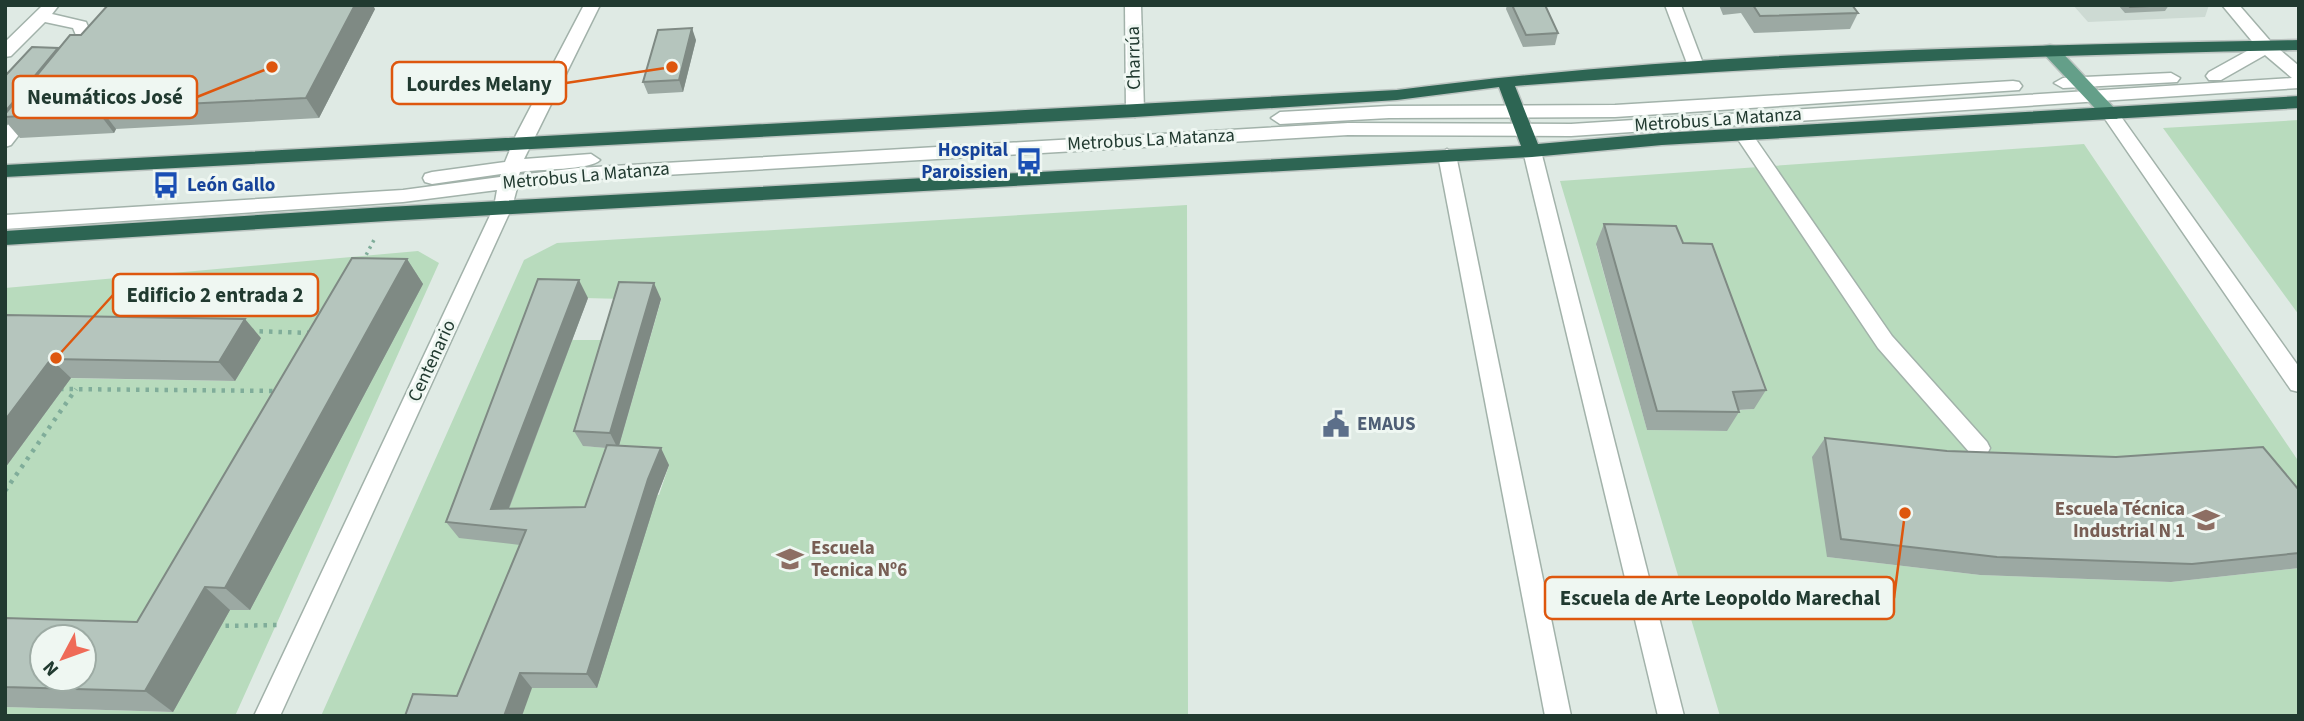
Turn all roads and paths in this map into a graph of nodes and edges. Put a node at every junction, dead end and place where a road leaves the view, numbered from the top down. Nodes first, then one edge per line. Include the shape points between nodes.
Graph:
1 (592, 5) edge
2 (1133, 5) edge
3 (1672, 5) edge
4 (2230, 5) edge
5 (46, 10) edge
6 (2299, 46) edge
7 (2266, 47) junction
8 (2050, 50) junction
9 (5, 52) edge
10 (1696, 66) junction
11 (62, 70) edge
12 (2215, 76) junction
13 (2299, 76) edge
14 (1505, 81) junction
15 (2080, 83) junction
16 (2299, 83) edge
17 (2094, 97) junction
18 (37, 100) edge
19 (2299, 102) edge
20 (1135, 111) junction
21 (1516, 111) junction
22 (2111, 115) junction
23 (1523, 129) junction
24 (1744, 135) junction
25 (5, 141) edge
26 (522, 145) junction
27 (1532, 151) junction
28 (1447, 155) junction
29 (5, 171) edge
30 (511, 175) junction
31 (503, 207) junction
32 (5, 208) edge
33 (387, 214) junction
34 (5, 222) edge
35 (5, 238) edge
36 (362, 262) edge
37 (242, 331) edge
38 (312, 333) edge
39 (2299, 384) edge
40 (52, 388) dead end
41 (76, 389) junction
42 (280, 391) edge
43 (1979, 448) dead end
44 (5, 491) edge
45 (309, 625) junction
46 (203, 627) edge
47 (267, 716) edge
48 (1558, 716) edge
49 (1671, 716) edge

1 - 26 street, Centenario
2 - 20 street, Charrúa
3 - 10 street
4 - 7 street
5 - 9 street
5 - 11 street via 80,25 85,33 86,40
6 - 7 highway
7 - 8 highway
7 - 12 street, Metrobus La Matanza
7 - 13 street
8 - 10 highway
8 - 15 main road
10 - 14 highway
12 - 13 street, Metrobus La Matanza
12 - 15 street, Metrobus La Matanza
14 - 20 highway via 1396,95
14 - 21 highway
15 - 17 main road
15 - 21 street, Metrobus La Matanza via 1615,111
16 - 17 street, Metrobus La Matanza
17 - 22 main road
17 - 23 street, Metrobus La Matanza via 1571,130
18 - 25 street
19 - 22 highway
20 - 26 highway
21 - 23 highway
21 - 30 street, Metrobus La Matanza via 1376,112 545,162
22 - 24 highway
22 - 39 street
23 - 27 highway
23 - 30 street, Metrobus La Matanza via 1348,129
24 - 27 highway
24 - 43 street via 1885,342
26 - 29 highway
26 - 30 street, Centenario
27 - 28 highway
27 - 49 street
28 - 31 highway
28 - 48 street
30 - 31 street, Centenario
30 - 32 street, Metrobus La Matanza
30 - 34 street, Metrobus La Matanza via 403,196
31 - 33 highway
31 - 45 street, Centenario
33 - 35 highway
33 - 36 path
37 - 38 path
40 - 41 path
41 - 42 path
41 - 44 path
45 - 46 path
45 - 47 street, Centenario

